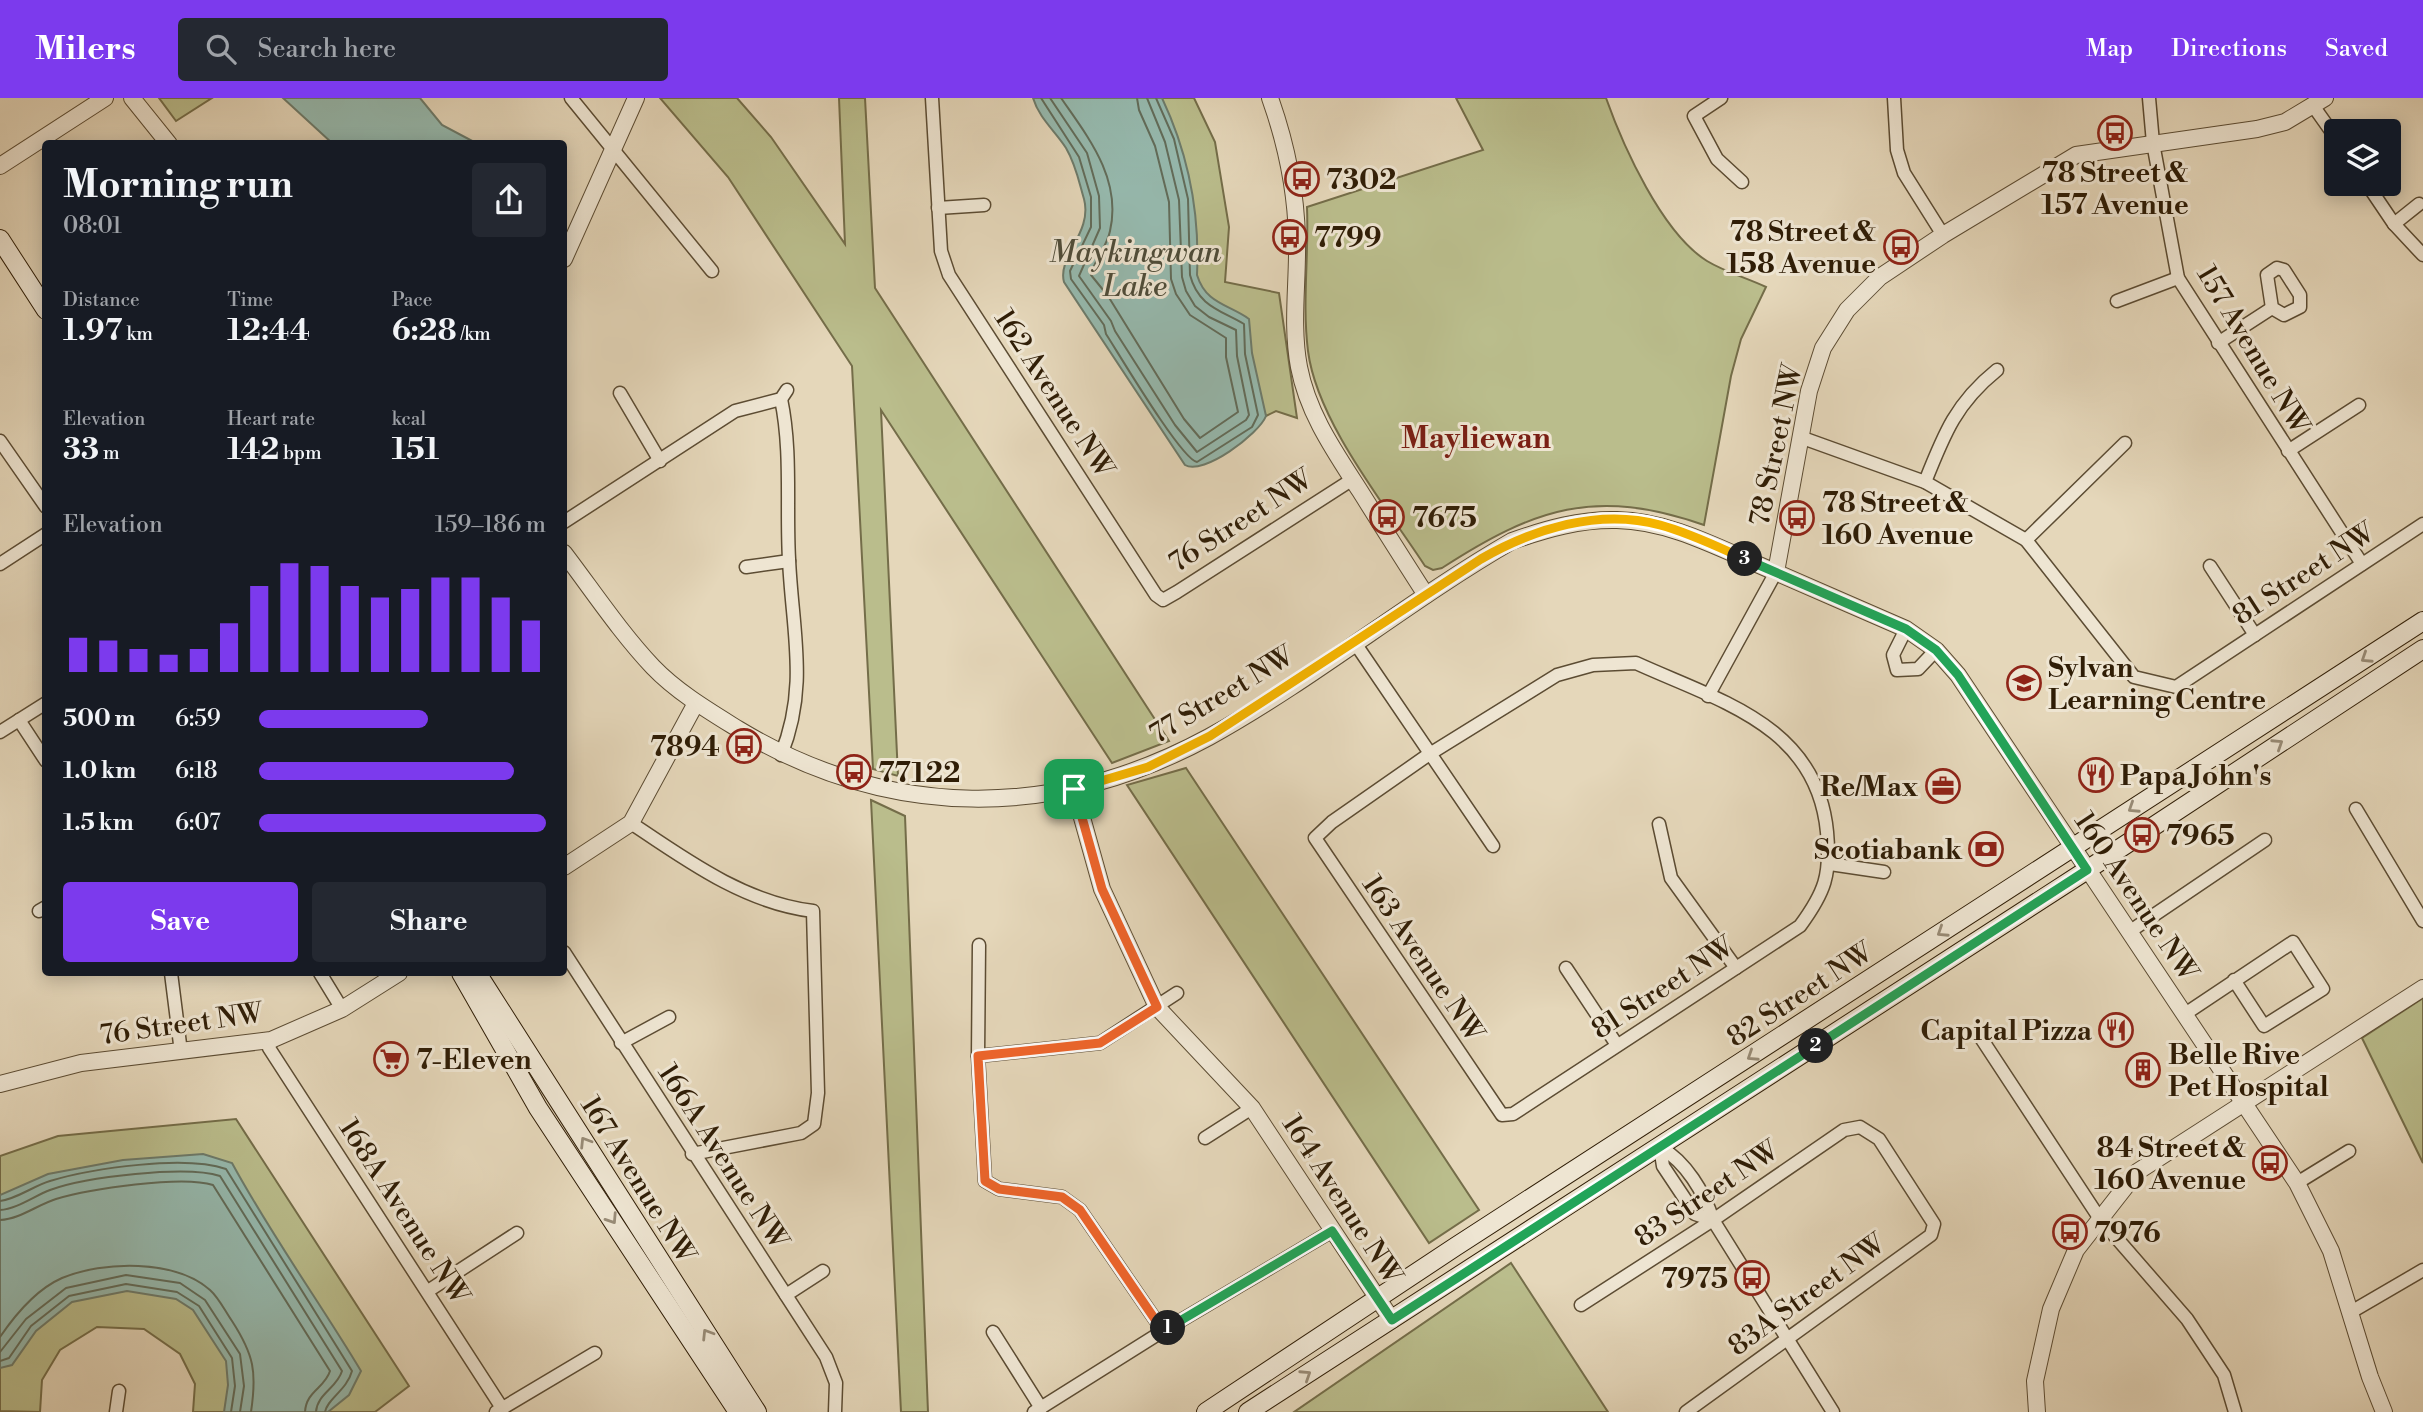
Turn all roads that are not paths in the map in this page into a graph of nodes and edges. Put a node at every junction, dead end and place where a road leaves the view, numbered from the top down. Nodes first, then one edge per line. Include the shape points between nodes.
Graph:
1 (105, 98) edge
2 (132, 98) edge
3 (571, 98) edge
4 (636, 98) edge
5 (932, 98) edge
6 (1270, 98) edge
7 (1721, 98) edge
8 (1894, 98) edge
9 (2149, 98) edge
10 (2319, 102) edge
11 (2327, 119) edge
12 (166, 140) edge
13 (2153, 143) junction
14 (614, 149) junction
15 (0, 166) edge
16 (1742, 182) dead end
17 (2375, 196) edge
18 (2419, 204) dead end
19 (984, 205) dead end
20 (938, 208) junction
21 (2394, 224) junction
22 (1943, 235) junction
23 (0, 239) edge
24 (567, 252) edge
25 (2423, 255) edge
26 (712, 271) dead end
27 (2178, 278) junction
28 (2118, 301) dead end
29 (42, 304) edge
30 (2272, 309) dead end
31 (2218, 343) junction
32 (1997, 370) dead end
33 (620, 393) dead end
34 (2359, 405) dead end
35 (1800, 437) junction
36 (0, 441) edge
37 (2125, 443) dead end
38 (2288, 451) junction
39 (660, 461) junction
40 (1353, 479) junction
41 (1925, 482) junction
42 (42, 501) edge
43 (567, 520) edge
44 (1658, 524) joint
45 (2423, 524) edge
46 (42, 537) edge
47 (2026, 540) junction
48 (567, 557) edge
49 (789, 561) junction
50 (0, 564) edge
51 (2362, 564) junction
52 (2210, 566) dead end
53 (746, 568) dead end
54 (1776, 572) junction
55 (1156, 595) joint
56 (1426, 595) junction
57 (2423, 621) edge
58 (1906, 629) junction
59 (2255, 635) junction
60 (1354, 643) junction
61 (2423, 649) edge
62 (1936, 650) junction
63 (1708, 696) junction
64 (696, 703) junction
65 (42, 706) edge
66 (19, 720) junction
67 (0, 732) edge
68 (42, 755) edge
69 (781, 755) junction
70 (1428, 755) junction
71 (1074, 789) junction
72 (2356, 809) dead end
73 (631, 823) junction
74 (1659, 824) dead end
75 (2265, 840) dead end
76 (1493, 846) dead end
77 (2071, 848) junction
78 (1830, 864) junction
79 (567, 865) edge
80 (2087, 870) junction
81 (1884, 872) dead end
82 (2423, 921) edge
83 (2129, 932) junction
84 (979, 945) dead end
85 (567, 957) edge
86 (1566, 968) dead end
87 (1736, 968) junction
88 (171, 976) edge
89 (322, 976) edge
90 (394, 976) edge
91 (463, 976) edge
92 (479, 976) edge
93 (2234, 981) junction
94 (2423, 988) edge
95 (1177, 993) dead end
96 (1157, 1007) junction
97 (342, 1009) junction
98 (2185, 1014) junction
99 (669, 1017) dead end
100 (1981, 1038) dead end
101 (271, 1040) junction
102 (621, 1044) junction
103 (1618, 1045) junction
104 (181, 1052) junction
105 (978, 1056) junction
106 (0, 1084) edge
107 (2244, 1102) junction
108 (1494, 1104) joint
109 (1252, 1108) junction
110 (1646, 1125) junction
111 (1205, 1139) dead end
112 (1660, 1147) junction
113 (2349, 1151) dead end
114 (692, 1154) junction
115 (2297, 1183) junction
116 (1923, 1208) joint
117 (2100, 1219) junction
118 (1713, 1220) junction
119 (1332, 1231) junction
120 (517, 1233) dead end
121 (2423, 1270) edge
122 (824, 1271) dead end
123 (428, 1290) junction
124 (786, 1295) junction
125 (1378, 1299) junction
126 (1581, 1305) dead end
127 (2351, 1312) junction
128 (1392, 1320) junction
129 (1163, 1331) junction
130 (993, 1332) dead end
131 (1786, 1337) junction
132 (595, 1353) dead end
133 (719, 1369) junction
134 (119, 1391) dead end
135 (499, 1410) edge
136 (1037, 1410) edge
137 (116, 1412) edge
138 (738, 1412) edge
139 (757, 1412) edge
140 (835, 1412) edge
141 (1206, 1412) edge
142 (1248, 1412) edge
143 (1686, 1412) edge
144 (1833, 1412) edge
145 (2037, 1412) edge
146 (2235, 1412) edge
147 (2384, 1412) edge

1 - 15 street
2 - 12 street
3 - 14 street
4 - 14 street
5 - 20 street, 162 Avenue NW
6 - 40 street via 1293,192 1297,242 1293,305 1299,369 1320,426
7 - 16 street via 1694,116 1717,159
8 - 22 street via 1897,150 1904,173
9 - 13 street, 157 Avenue NW
10 - 11 street
10 - 13 street, 78 Street NW via 2285,121 2257,129
13 - 22 street, 78 Street NW via 2076,155
13 - 27 street, 157 Avenue NW
14 - 24 street
14 - 26 street
17 - 21 street
18 - 21 street
19 - 20 street
20 - 55 street, 162 Avenue NW via 941,251 949,275
21 - 25 street
22 - 35 street, 78 Street NW via 1880,277 1847,310 1823,348
23 - 29 main road
27 - 28 street
27 - 31 street, 157 Avenue NW
30 - 31 street
31 - 38 street, 157 Avenue NW
32 - 41 street via 1972,390 1949,421
33 - 39 street
34 - 38 street
35 - 41 street
35 - 54 street, 78 Street NW
36 - 42 street
37 - 47 street
38 - 51 street, 157 Avenue NW
39 - 43 street
39 - 49 street via 735,411 784,394
40 - 55 street, 76 Street NW via 1177,592 1163,600
40 - 56 street
41 - 47 street
44 - 54 street, 160 Avenue NW
44 - 56 street, 77 Street NW via 1586,521 1541,530 1513,541
45 - 51 street, 81 Street NW
46 - 50 street
47 - 59 street, 81 Street NW via 2134,677 2176,687
48 - 64 street, 77 Street NW via 654,668
49 - 53 street
49 - 69 street via 799,666 791,730
51 - 59 street, 81 Street NW
52 - 59 street
54 - 58 street, 160 Avenue NW
54 - 63 street, 78 Street NW
56 - 60 street, 77 Street NW
57 -> 77 main road, 82 Street NW
58 - 62 street, 160 Avenue NW
58 - 62 street via 1893,655 1897,670 1918,669
60 - 70 street
60 - 71 street, 77 Street NW via 1210,736 1148,767
80 -> 61 main road, 82 Street NW
62 - 77 street, 160 Avenue NW via 1965,685
63 - 70 street via 1636,663 1593,665 1557,675
63 - 78 street via 1764,722 1797,753 1825,808
64 - 69 street, 77 Street NW
64 - 73 street
65 - 66 street
66 - 67 street
66 - 68 street
69 - 71 street, 77 Street NW via 895,793 996,799
70 - 76 street
70 - 108 street, 163 Avenue NW via 1315,838
71 - 96 street, 164 Avenue NW via 1102,889
72 - 82 street
73 - 79 street
73 - 114 street via 702,871 789,908 813,911 818,1093 814,1124 801,1133
74 - 87 street via 1671,878
75 - 83 street
77 - 80 street, 160 Avenue NW
77 -> 110 main road, 82 Street NW
78 - 81 street
78 - 87 street, 81 Street NW via 1818,901 1800,926
80 - 83 street, 160 Avenue NW
80 - 112 main road, 82 Street NW
83 - 98 street, 160 Avenue NW
84 - 105 street
85 - 102 street, 166A Avenue NW
86 - 103 street
87 - 103 street, 81 Street NW
88 - 104 street
89 - 97 street
90 - 97 street, 76 Street NW
91 -> 133 main road, 167 Avenue NW via 538,1108
133 -> 92 main road, 167 Avenue NW
93 - 93 street via 2293,942 2323,989 2264,1026
93 - 98 street
94 - 107 street
95 - 96 street
96 - 105 street via 1100,1043
96 - 109 street, 164 Avenue NW
97 - 101 street, 76 Street NW
98 - 107 street, 160 Avenue NW
99 - 102 street, 166A Avenue NW
100 - 117 street
101 - 104 street, 76 Street NW
101 - 123 street, 168A Avenue NW via 269,1048
102 - 114 street, 166A Avenue NW
103 - 108 street, 81 Street NW via 1513,1114 1502,1115
104 - 106 street, 76 Street NW via 81,1063
105 - 129 street via 985,1181 999,1189 1062,1197 1080,1210
107 - 115 street, 160 Avenue NW
107 - 117 street via 2137,1172
109 - 111 street, 164 Avenue NW
109 - 119 street, 164 Avenue NW
110 - 112 main road
110 - 125 main road, 82 Street NW
112 - 118 street via 1677,1157 1708,1202
112 - 128 main road, 82 Street NW
113 - 115 street
114 - 124 street, 166A Avenue NW
115 - 127 street, 160 Avenue NW via 2331,1251
116 - 118 street, 83 Street NW via 1879,1139 1860,1127 1844,1130
116 - 131 street, 83A Street NW via 1934,1224 1931,1235
117 - 145 street via 2076,1250 2051,1309 2035,1381
117 - 146 street via 2187,1319 2224,1375
118 - 126 street, 83 Street NW
118 - 131 street
119 - 125 street, 164 Avenue NW
119 - 129 street
120 - 123 street
121 - 127 street
122 - 124 street
123 - 135 street, 168A Avenue NW
124 - 140 street, 166A Avenue NW via 831,1366
125 - 128 street, 164 Avenue NW
125 - 141 main road, 82 Street NW
127 - 147 street, 160 Avenue NW
142 -> 128 main road, 82 Street NW
129 - 136 street
130 - 136 street
131 - 143 street, 83A Street NW
131 - 144 street
132 - 135 street
133 - 138 main road, 167 Avenue NW
133 - 139 main road, 167 Avenue NW
134 - 137 street

